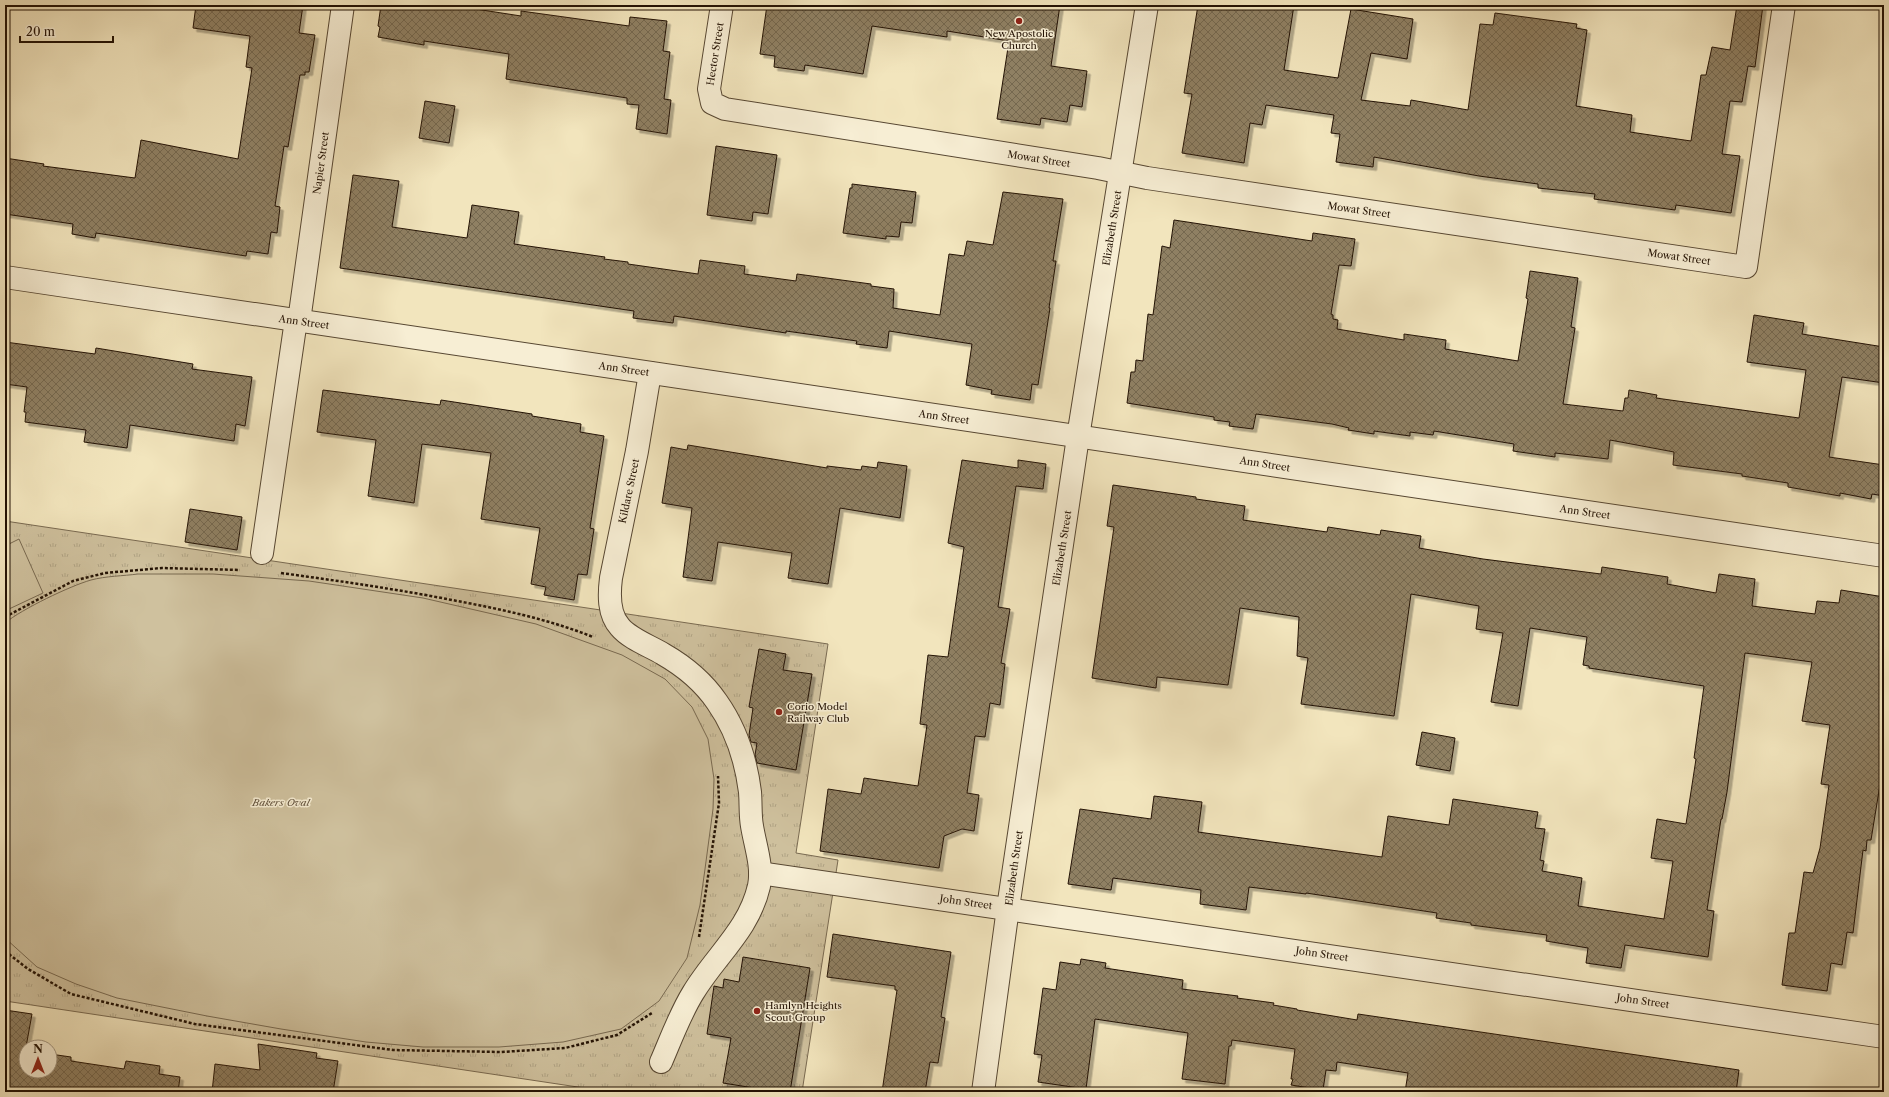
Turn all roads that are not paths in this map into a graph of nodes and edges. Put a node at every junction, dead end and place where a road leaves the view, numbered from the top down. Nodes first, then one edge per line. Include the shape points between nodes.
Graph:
1 (343, 5) edge
2 (722, 5) edge
3 (1147, 5) edge
4 (1784, 5) edge
5 (712, 103) joint
6 (1121, 173) junction
7 (5, 277) edge
8 (297, 321) junction
9 (650, 373) junction
10 (1078, 437) junction
11 (262, 553) dead end
12 (1884, 556) edge
13 (760, 873) junction
14 (1008, 908) junction
15 (1884, 1037) edge
16 (661, 1062) dead end
17 (983, 1092) edge

1 - 8 street, Napier Street
2 - 5 street, Hector Street via 709,89
3 - 6 street, Elizabeth Street
4 - 6 street, Mowat Street via 1746,267
5 - 6 street, Mowat Street via 725,109
6 - 10 street, Elizabeth Street
7 - 8 street, Ann Street
8 - 9 street, Ann Street
8 - 11 street, Napier Street
9 - 10 street, Ann Street
9 - 13 street, Kildare Street via 611,578 611,609 621,629 686,670 714,698 725,715 743,757
10 - 12 street, Ann Street
10 - 14 street, Elizabeth Street
13 - 14 street, John Street
13 - 16 street via 747,919 692,994
14 - 15 street, John Street
14 - 17 street, Elizabeth Street

